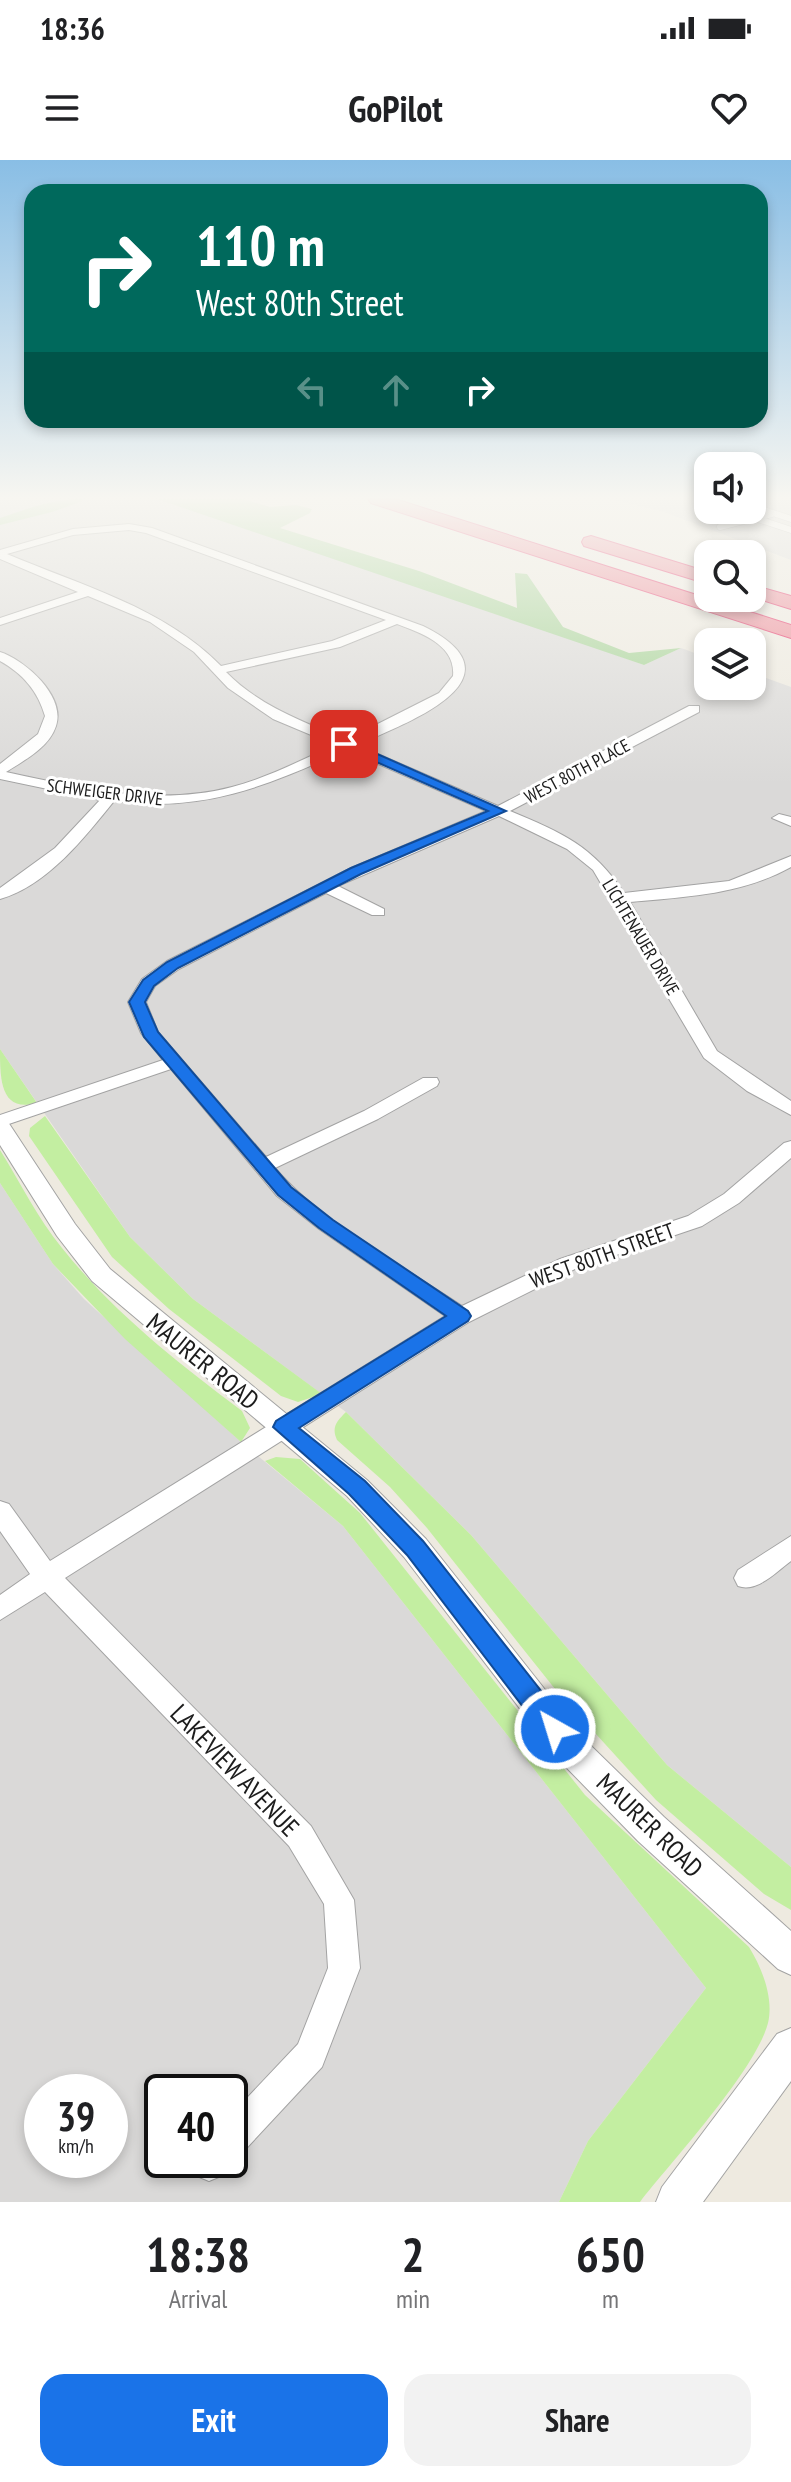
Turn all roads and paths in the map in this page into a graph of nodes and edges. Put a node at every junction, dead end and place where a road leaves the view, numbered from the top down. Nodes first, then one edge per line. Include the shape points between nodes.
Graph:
1 (82, 594) edge
2 (95, 594) edge
3 (325, 594) edge
4 (674, 594) edge
5 (766, 595) edge
6 (791, 603) edge
7 (397, 620) junction
8 (0, 622) edge
9 (791, 632) edge
10 (0, 656) edge
11 (218, 670) junction
12 (694, 709) dead end
13 (344, 744) junction
14 (0, 772) edge
15 (111, 796) junction
16 (499, 811) junction
17 (791, 861) edge
18 (327, 887) junction
19 (0, 894) edge
20 (620, 898) junction
21 (378, 912) dead end
22 (175, 1062) junction
23 (430, 1082) dead end
24 (791, 1109) edge
25 (0, 1124) edge
26 (791, 1147) edge
27 (263, 1166) junction
28 (461, 1316) junction
29 (283, 1427) junction
30 (0, 1511) edge
31 (791, 1547) edge
32 (47, 1577) junction
33 (747, 1578) dead end
34 (0, 1609) edge
35 (791, 1956) edge
36 (791, 2048) edge
37 (248, 2122) edge
38 (677, 2202) edge

1 - 8 street
2 - 11 street, LICHTENAUER DRIVE via 180,636
3 - 7 street
4 - 9 highway
5 - 6 highway
7 - 11 street via 336,644
7 - 13 street, SCHWEIGER DRIVE via 451,646 460,662 454,688 413,714
10 - 14 street via 28,674 53,715 46,734
11 - 13 street, LICHTENAUER DRIVE via 278,716
12 - 16 street, WEST 80TH PLACE
13 - 15 street, SCHWEIGER DRIVE via 219,794 174,800
13 - 16 street, LICHTENAUER DRIVE
14 - 15 street, SCHWEIGER DRIVE
15 - 19 street via 60,855
16 - 18 street, WEST 80TH PLACE
16 - 20 street, LICHTENAUER DRIVE via 572,846 599,867
17 - 20 street via 724,888
18 - 21 street
18 - 22 street, WEST 80TH PLACE via 173,965 148,983 137,1002 150,1033
20 - 24 street, LICHTENAUER DRIVE via 710,1054
22 - 25 street
22 - 27 street, WEST 80TH PLACE
23 - 27 street
25 - 29 street, MAURER ROAD via 66,1230 101,1275
26 - 28 street, WEST 80TH STREET via 708,1215 570,1263
27 - 28 street, WEST 80TH PLACE via 284,1191 326,1224
28 - 29 street, WEST 80TH STREET
29 - 32 street, WEST 80TH STREET
29 - 35 street, MAURER ROAD via 357,1488 415,1548 572,1750
30 - 32 street, LAKEVIEW AVENUE
31 - 33 street
32 - 34 street, WEST 80TH STREET
32 - 37 street, LAKEVIEW AVENUE via 300,1836 339,1900 344,1968 310,2055
36 - 38 street

